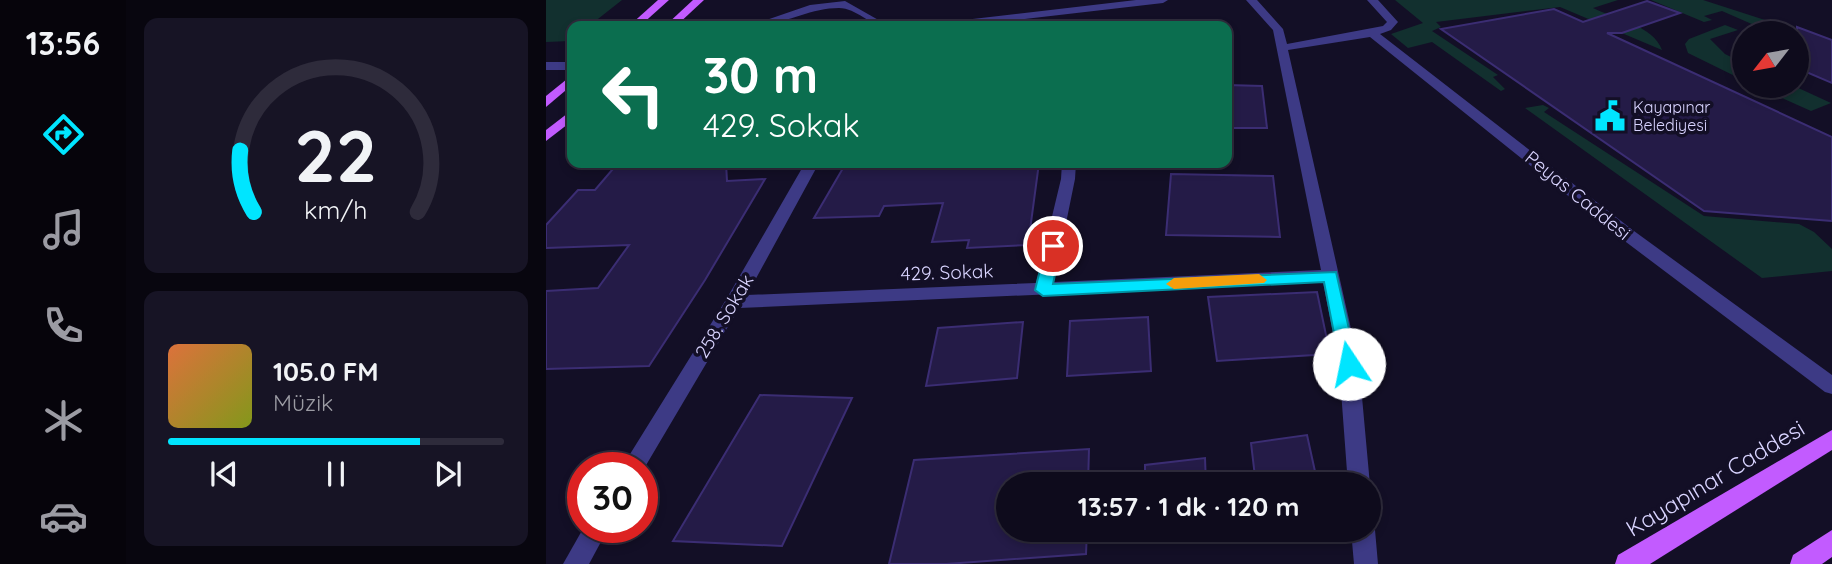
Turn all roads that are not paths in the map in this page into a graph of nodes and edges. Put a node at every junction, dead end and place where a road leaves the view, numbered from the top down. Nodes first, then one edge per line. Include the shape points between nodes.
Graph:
1 (664, 0) edge
2 (699, 0) edge
3 (795, 0) edge
4 (1163, 0) edge
5 (1251, 0) edge
6 (1371, 0) edge
7 (1044, 15) junction
8 (640, 21) edge
9 (676, 21) edge
10 (770, 21) joint
11 (875, 21) edge
12 (986, 21) edge
13 (1049, 21) edge
14 (1372, 33) junction
15 (1282, 48) junction
16 (546, 66) edge
17 (567, 66) edge
18 (567, 84) edge
19 (546, 103) edge
20 (567, 118) edge
21 (546, 137) edge
22 (809, 168) edge
23 (1069, 168) edge
24 (1331, 276) junction
25 (1043, 290) junction
26 (734, 302) junction
27 (1832, 386) edge
28 (1832, 439) edge
29 (641, 452) edge
30 (1358, 472) edge
31 (1364, 542) edge
32 (1832, 542) edge
33 (587, 543) edge
34 (575, 564) edge
35 (1366, 564) edge
36 (1627, 564) edge
37 (1802, 564) edge

1 - 8 main road
2 - 9 main road
3 - 10 street
4 - 7 street
5 - 15 street via 1278,29
6 - 14 street via 1393,22
7 - 12 street
7 - 13 street
10 - 11 street via 814,7 845,4
14 - 15 street
14 - 27 street, Peyas Caddesi via 1628,235
15 - 24 street
16 - 17 street
18 - 19 main road
20 - 21 main road
22 - 26 street, 258. Sokak
23 - 25 street
24 - 25 street, 429. Sokak
24 - 30 street via 1349,364
25 - 26 street, 429. Sokak
26 - 29 street, 258. Sokak
28 - 36 main road, Kayapınar Caddesi
31 - 35 street
32 - 37 main road
33 - 34 street

